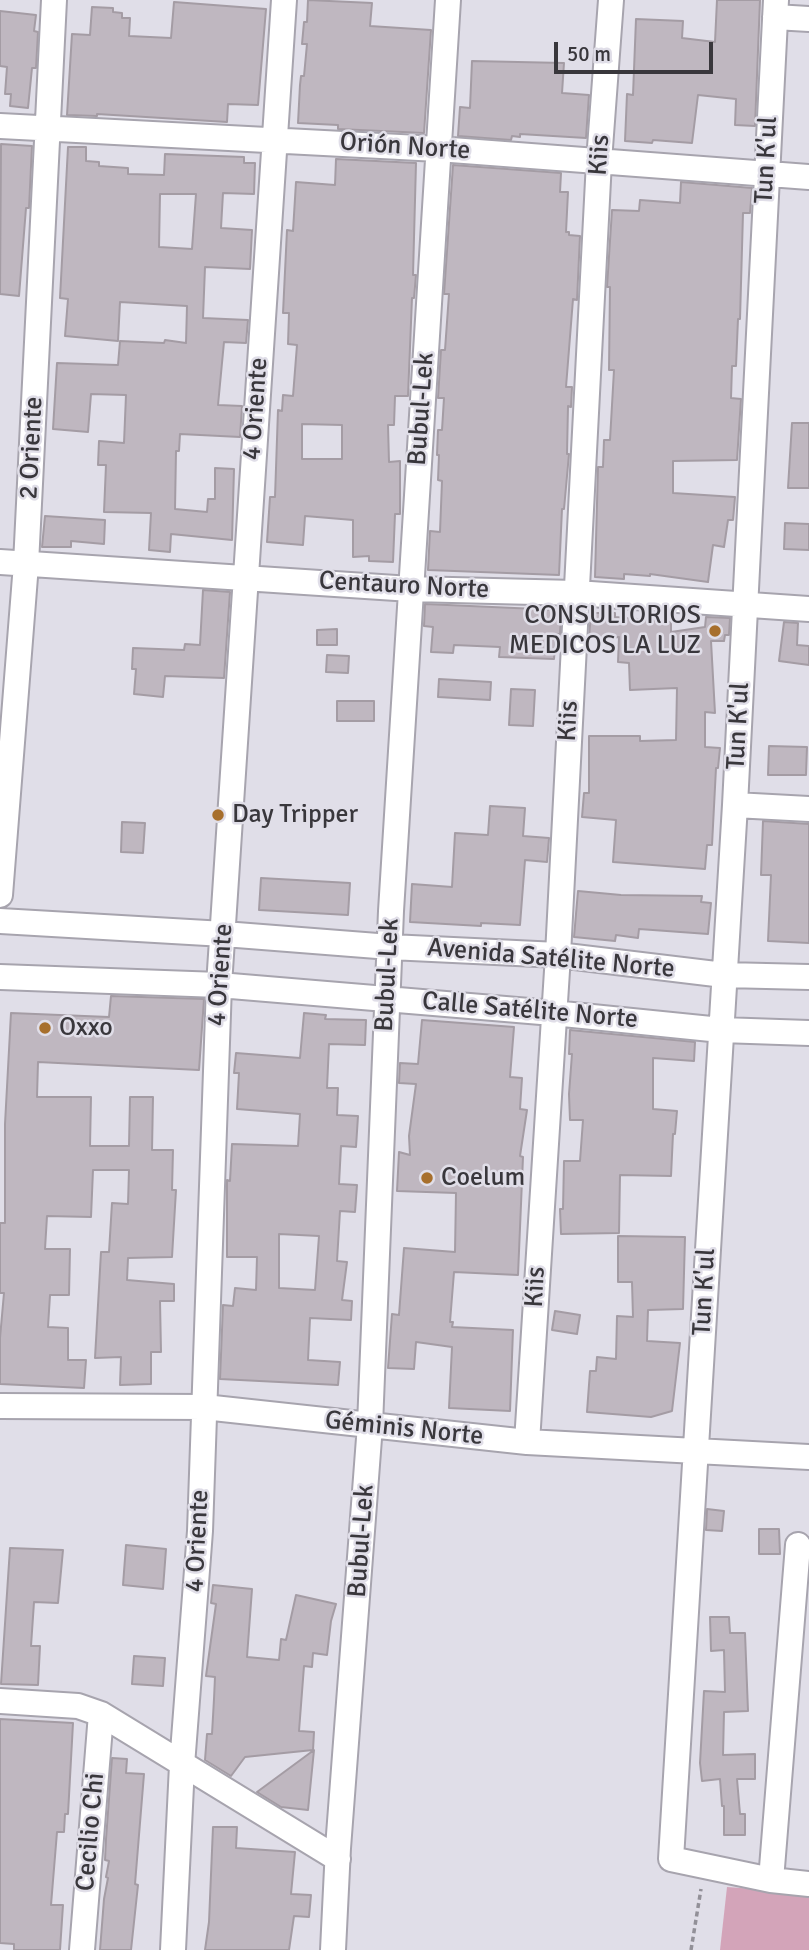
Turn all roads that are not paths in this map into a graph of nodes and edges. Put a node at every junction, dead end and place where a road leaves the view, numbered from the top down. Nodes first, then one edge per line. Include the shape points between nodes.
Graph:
1 (54, 0) edge
2 (284, 0) edge
3 (448, 0) edge
4 (611, 0) edge
5 (775, 9) edge
6 (809, 19) edge
7 (0, 126) edge
8 (48, 130) junction
9 (274, 139) junction
10 (438, 149) junction
11 (599, 161) junction
12 (766, 173) junction
13 (809, 177) edge
14 (0, 562) edge
15 (26, 564) junction
16 (245, 578) junction
17 (411, 589) junction
18 (576, 593) junction
19 (746, 604) junction
20 (809, 609) edge
21 (735, 805) junction
22 (809, 809) edge
23 (0, 895) edge
24 (0, 922) edge
25 (224, 934) junction
26 (390, 947) junction
27 (558, 955) junction
28 (724, 975) junction
29 (0, 977) edge
30 (809, 977) edge
31 (219, 985) junction
32 (386, 998) junction
33 (553, 1013) junction
34 (721, 1030) junction
35 (809, 1033) edge
36 (0, 1406) edge
37 (204, 1406) junction
38 (370, 1425) junction
39 (527, 1442) junction
40 (696, 1452) junction
41 (809, 1457) edge
42 (798, 1545) dead end
43 (0, 1701) edge
44 (101, 1714) junction
45 (182, 1765) junction
46 (338, 1859) junction
47 (771, 1880) junction
48 (809, 1884) edge
49 (82, 1950) edge
50 (173, 1950) edge
51 (333, 1950) edge

1 - 8 street, 2 Oriente
2 - 9 street, 4 Oriente
3 - 10 street, Bubul-Lek
4 - 11 street, Kiis
5 - 6 street
5 - 12 street, Tun K'ul
7 - 8 street, Orión Norte
8 - 9 street, Orión Norte
8 - 15 street, 2 Oriente
9 - 10 street, Orión Norte
9 - 16 street, 4 Oriente
10 - 11 street, Orión Norte
10 - 17 street, Bubul-Lek
11 - 12 street, Orión Norte
11 - 18 street, Kiis
12 - 13 street, Orión Norte
12 - 19 street, Tun K'ul
14 - 15 street, Centauro Norte
15 - 16 street, Centauro Norte
15 - 23 street, 2 Oriente
16 - 17 street, Centauro Norte
16 - 25 street, 4 Oriente
17 - 18 street, Centauro Norte
17 - 26 street, Bubul-Lek
18 - 19 street, Centauro Norte
18 - 27 street, Kiis
19 - 20 street, Centauro Norte
19 - 21 street, Tun K'ul
21 - 22 street
21 - 28 street, Tun K'ul
24 - 25 street, Avenida Satélite Norte
25 - 26 street, Avenida Satélite Norte
25 - 31 street, 4 Oriente
26 - 27 street, Avenida Satélite Norte
26 - 32 street, Bubul-Lek
27 - 28 street, Avenida Satélite Norte
27 - 33 street, Kiis
28 - 30 street, Avenida Satélite Norte
28 - 34 street, Tun K'ul
29 - 31 street, Calle Satélite Norte
31 - 32 street, Calle Satélite Norte
31 - 37 street, 4 Oriente
32 - 33 street, Calle Satélite Norte
32 - 38 street, Bubul-Lek
33 - 34 street, Calle Satélite Norte
33 - 39 street, Kiis
34 - 35 street, Calle Satélite Norte
34 - 40 street, Tun K'ul
36 - 37 street, Géminis Norte
37 - 38 street, Géminis Norte
37 - 45 street, 4 Oriente
38 - 39 street, Géminis Norte
38 - 46 street, Bubul-Lek
39 - 40 street, Géminis Norte
40 - 41 street, Géminis Norte
40 - 47 street, Tun K'ul via 671,1859
42 - 47 street
43 - 44 street via 78,1706
44 - 45 street
44 - 49 street, Cecilio Chi
45 - 46 street
45 - 50 street, 4 Oriente
46 - 51 street, Bubul-Lek
47 - 48 street

